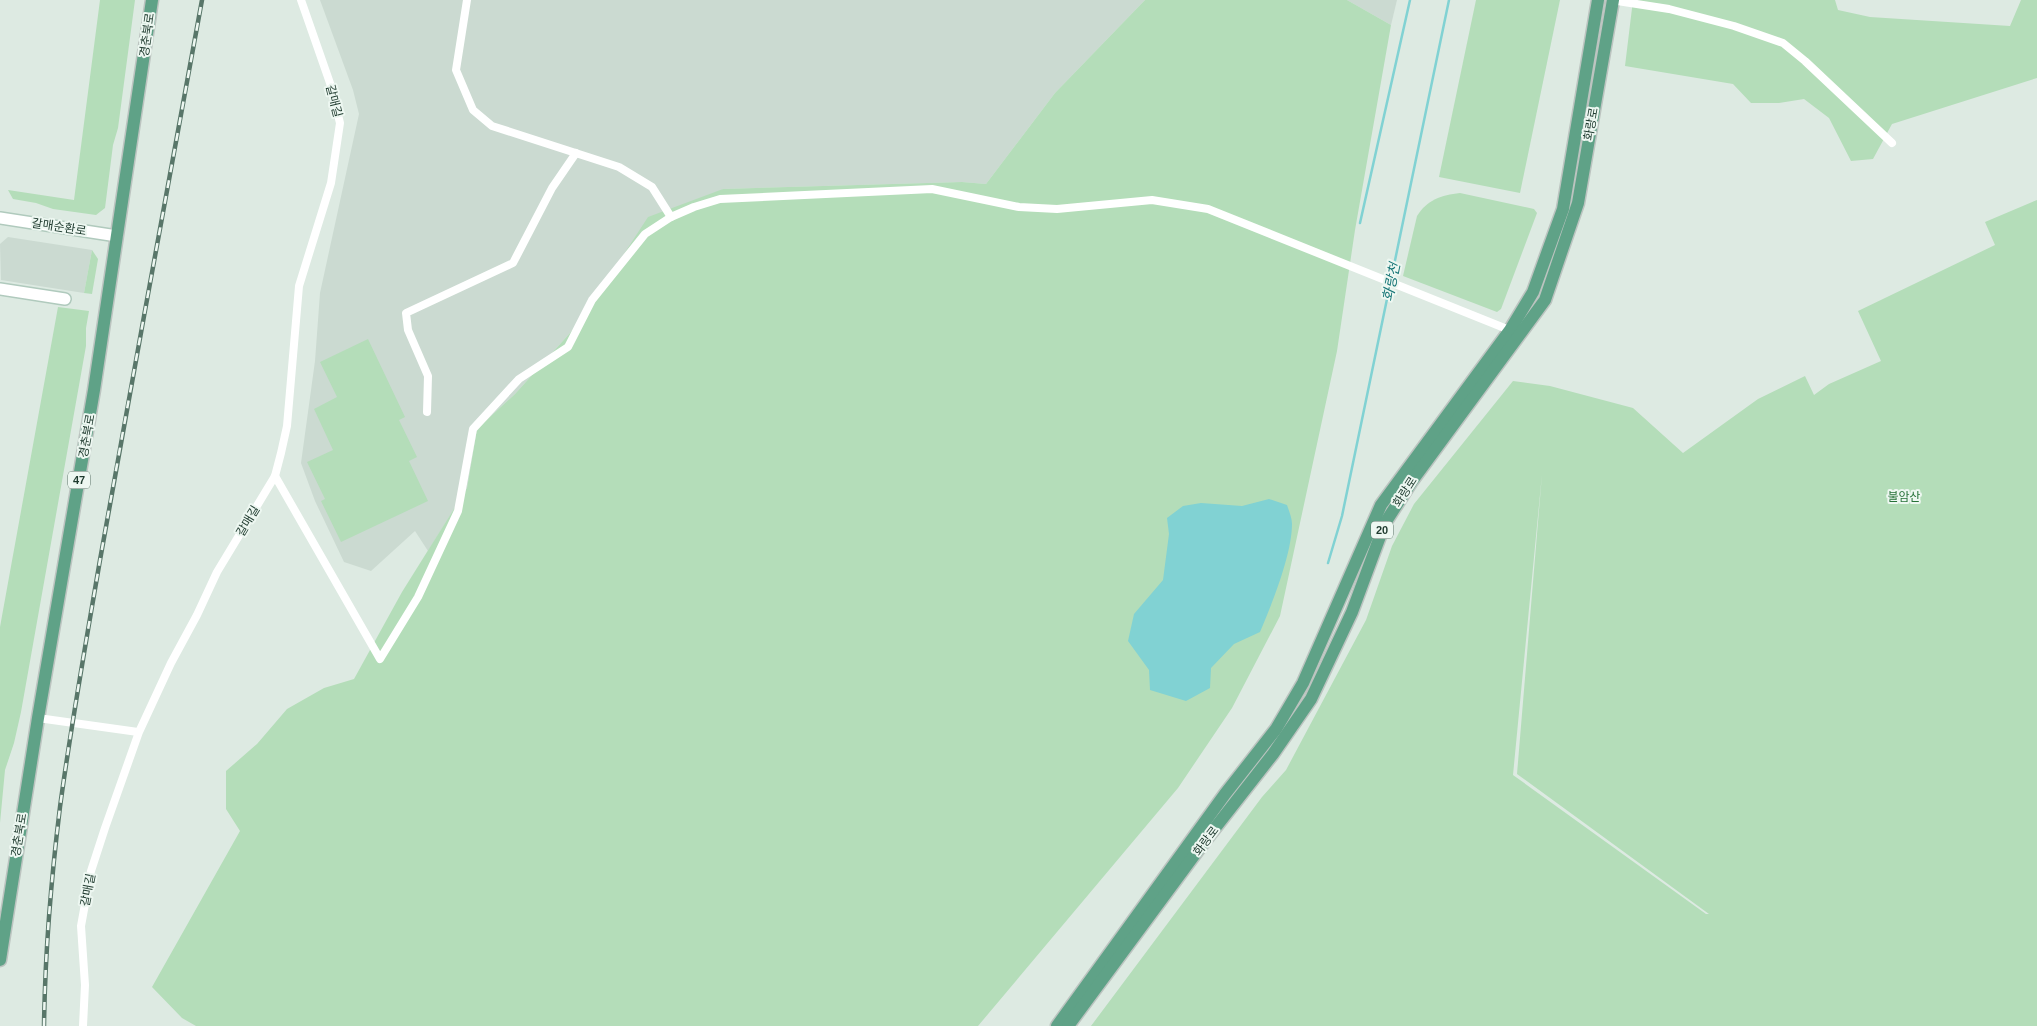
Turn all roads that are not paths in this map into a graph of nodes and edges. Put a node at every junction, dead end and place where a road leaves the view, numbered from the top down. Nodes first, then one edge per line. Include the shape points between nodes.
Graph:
1 (152, 0) edge
2 (301, 0) edge
3 (467, 0) edge
4 (1598, 0) edge
5 (1609, 0) edge
6 (1613, 0) edge
7 (1892, 143) dead end
8 (576, 153) junction
9 (671, 217) junction
10 (0, 218) edge
11 (117, 236) junction
12 (0, 289) edge
13 (65, 299) dead end
14 (1515, 332) junction
15 (427, 412) dead end
16 (275, 476) junction
17 (38, 718) junction
18 (138, 732) dead end
19 (0, 960) edge
20 (83, 1026) edge
21 (1057, 1026) edge
22 (1068, 1026) edge

1 - 11 main road, 경춘북로 / 47
2 - 16 street, 갈매길 via 330,83 340,123 331,183 299,286 286,426
3 - 8 street via 456,70 473,110 492,126
4 - 14 main road, 화랑로 / 20 via 1562,209 1533,292
5 - 6 street
6 - 7 street via 1669,9 1783,43
6 - 14 main road, 화랑로 / 20 via 1578,203 1545,300
8 - 9 street via 619,167 652,187
8 - 15 street via 552,188 513,263 406,313 408,330 428,376
9 - 14 street via 720,199 932,189 1019,207 1047,209 1152,200 1208,209
9 - 16 street via 645,234 592,300 568,347 520,378 473,429 458,511 418,597 380,659
10 - 11 street, 갈매순환로
11 - 17 main road, 경춘북로 / 47
12 - 13 street
14 - 21 main road, 화랑로 / 20 via 1380,505 1303,683 1276,729
14 - 22 main road, 화랑로 / 20 via 1385,523 1352,612 1311,698 1273,754
16 - 20 street, 갈매길 via 217,572 171,663 139,732 104,828 91,871 81,926 85,985
17 - 18 street
17 - 19 main road, 경춘북로 / 47

